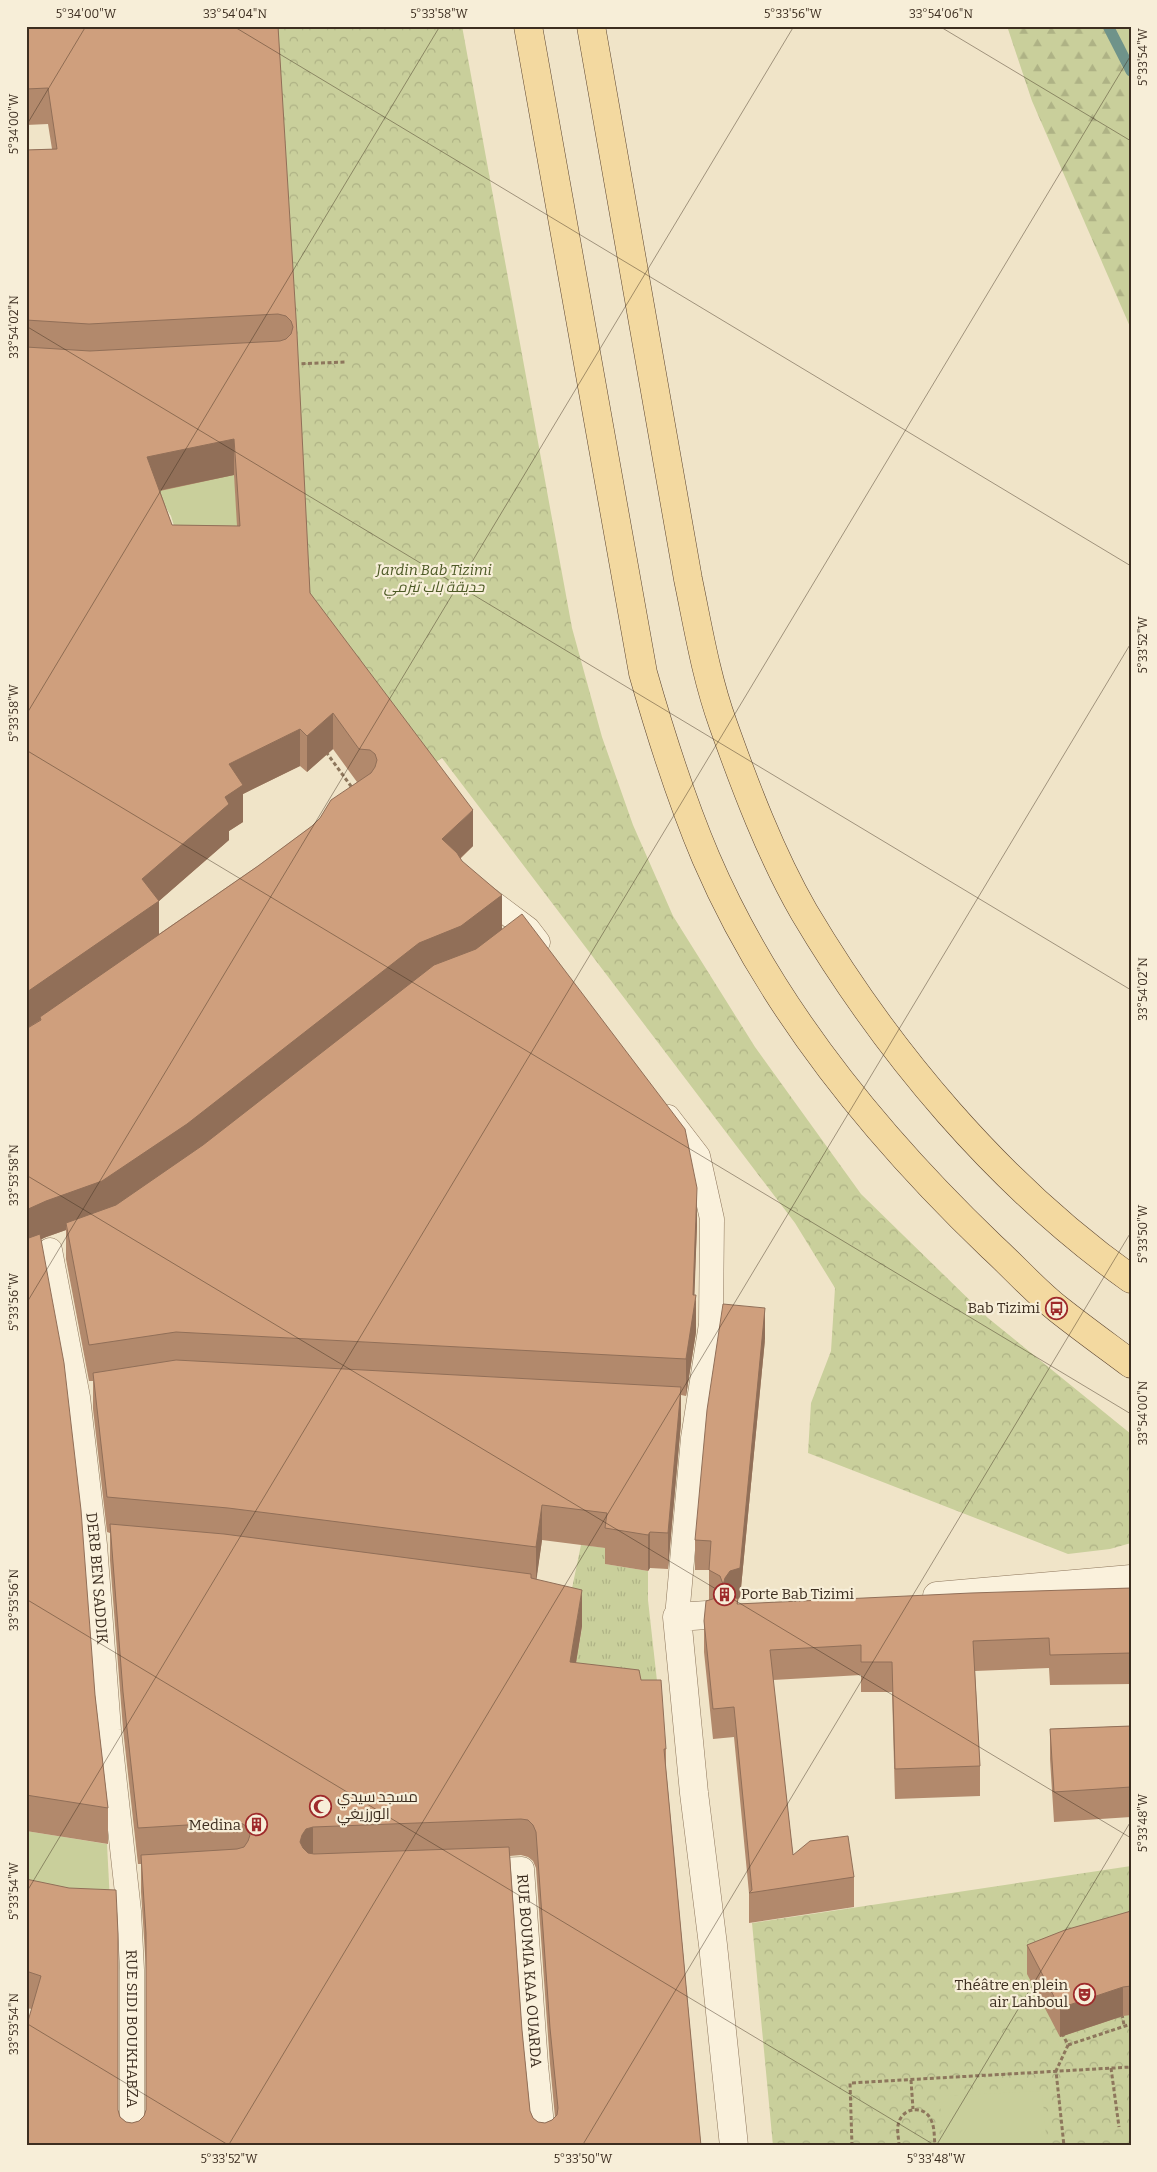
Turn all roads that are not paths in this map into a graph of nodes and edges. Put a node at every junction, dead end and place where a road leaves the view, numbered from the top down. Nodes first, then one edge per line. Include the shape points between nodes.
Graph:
1 (528, 26) edge
2 (591, 26) edge
3 (470, 886) edge
4 (551, 960) edge
5 (657, 1101) edge
6 (26, 1262) edge
7 (1131, 1279) edge
8 (1131, 1364) edge
9 (1131, 1579) edge
10 (916, 1598) edge
11 (707, 1615) edge
12 (677, 1617) junction
13 (453, 1872) edge
14 (119, 1911) joint
15 (132, 2146) edge
16 (544, 2146) edge
17 (734, 2146) edge

1 - 8 main road via 642,673 669,764 707,859 745,937 789,1009 838,1077 896,1148 957,1214 1056,1308
2 - 7 main road via 704,656 722,722 772,846 804,910 856,992 951,1114 1032,1198 1097,1255
3 - 4 street
5 - 12 street via 698,1156 712,1219 710,1324 689,1410 694,1438
6 - 14 street, DERB BEN SADDIK via 58,1247 88,1395 104,1545 109,1730 134,1878
9 - 10 street
11 - 12 street
12 - 17 street
13 - 16 street, RUE BOUMIA KAA OUARDA via 522,1869
14 - 15 street, RUE SIDI BOUKHABZA via 132,1970

